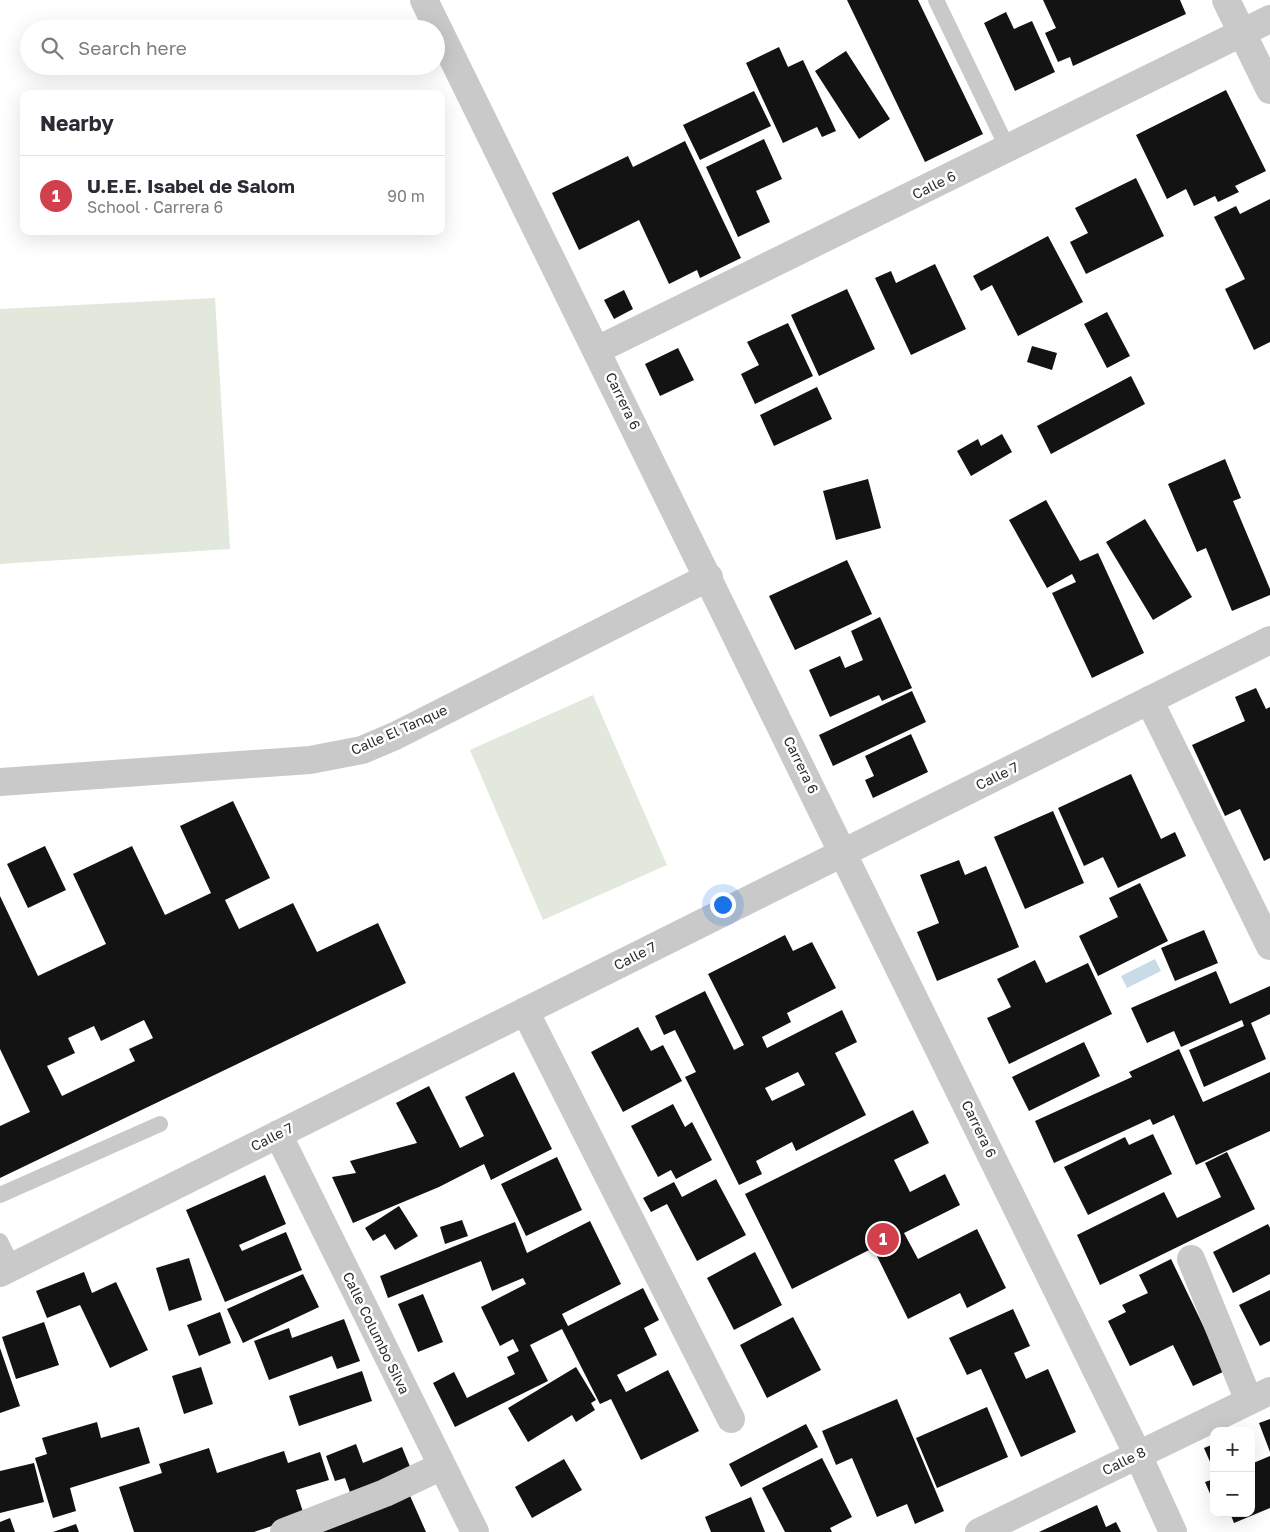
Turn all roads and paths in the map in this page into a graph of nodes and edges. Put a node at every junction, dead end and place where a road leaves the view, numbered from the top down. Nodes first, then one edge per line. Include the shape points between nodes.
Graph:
1 (424, 0) edge
2 (936, 0) edge
3 (1226, 0) edge
4 (1270, 19) edge
5 (434, 20) edge
6 (1242, 33) junction
7 (445, 42) edge
8 (1270, 90) edge
9 (1008, 149) junction
10 (597, 350) junction
11 (709, 577) junction
12 (1270, 640) edge
13 (1149, 700) junction
14 (0, 782) edge
15 (844, 852) junction
16 (1270, 946) edge
17 (525, 1011) junction
18 (160, 1124) dead end
19 (278, 1134) junction
20 (0, 1195) edge
21 (0, 1240) edge
22 (1191, 1259) dead end
23 (7, 1270) edge
24 (1260, 1396) edge
25 (731, 1419) dead end
26 (1138, 1455) junction
27 (442, 1466) junction
28 (284, 1532) edge
29 (475, 1532) edge
30 (979, 1532) edge
31 (1173, 1532) edge

1 - 5 street, Carrera 6
2 - 9 lane
3 - 6 street
4 - 6 street, Calle 6
6 - 8 street
6 - 9 street, Calle 6
7 - 10 street, Carrera 6
9 - 10 street, Calle 6
10 - 11 street, Carrera 6
11 - 14 street, Calle El Tanque via 362,750 310,760
11 - 15 street, Carrera 6
12 - 13 street, Calle 7
13 - 15 street, Calle 7
13 - 16 street
15 - 17 street, Calle 7
15 - 26 street, Carrera 6
17 - 19 street, Calle 7
17 - 25 street
18 - 20 lane
19 - 23 street, Calle 7
19 - 27 street, Calle Columbo Silva
21 - 23 lane
22 - 24 street
24 - 26 street, Calle 8
26 - 30 street, Calle 8
26 - 31 street, Carrera 6
27 - 28 street via 385,1493
27 - 29 street, Calle Columbo Silva

